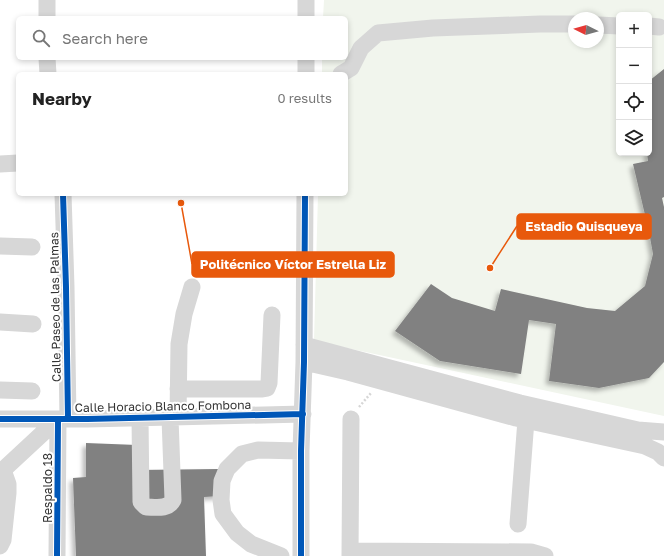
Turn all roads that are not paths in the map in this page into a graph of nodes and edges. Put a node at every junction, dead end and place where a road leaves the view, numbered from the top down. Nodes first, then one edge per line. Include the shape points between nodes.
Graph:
1 (47, 0) edge
2 (306, 0) edge
3 (47, 16) edge
4 (306, 16) edge
5 (568, 24) edge
6 (604, 25) edge
7 (616, 26) edge
8 (47, 60) edge
9 (306, 60) edge
10 (48, 72) edge
11 (306, 72) edge
12 (345, 72) edge
13 (16, 163) edge
14 (0, 164) edge
15 (62, 196) edge
16 (305, 196) edge
17 (0, 246) edge
18 (32, 247) dead end
19 (192, 287) dead end
20 (272, 315) dead end
21 (0, 322) edge
22 (33, 324) dead end
23 (304, 353) junction
24 (383, 373) junction
25 (178, 389) junction
26 (0, 390) edge
27 (32, 391) dead end
28 (303, 414) junction
29 (174, 417) junction
30 (549, 417) junction
31 (140, 418) junction
32 (0, 419) edge
33 (63, 419) junction
34 (351, 419) road end
35 (526, 420) junction
36 (664, 432) edge
37 (301, 451) junction
38 (662, 453) edge
39 (2, 470) edge
40 (518, 524) dead end
41 (0, 546) edge
42 (350, 553) edge
43 (493, 554) edge
44 (57, 556) edge
45 (281, 556) edge
46 (301, 556) edge
47 (546, 556) edge

1 - 3 street
2 - 4 street
5 - 12 street via 448,27 378,33 361,48 351,68
6 - 7 street
8 - 10 street
9 - 11 street
13 - 14 street
15 - 33 street, Calle Paseo de las Palmas via 66,287
16 - 23 street
17 - 18 street
19 - 25 street via 179,344
20 - 25 street via 269,383 266,388
21 - 22 street
23 - 24 street
23 - 28 street
24 - 30 street via 520,402
24 - 35 street
25 - 29 street
26 - 27 street
28 - 29 street, Calle Horacio Blanco Fombona
28 - 37 street
29 - 31 street, Calle Horacio Blanco Fombona
29 - 31 street via 173,500 167,507 146,507 141,502
30 - 35 street
30 - 36 street
30 - 38 street
31 - 33 street, Calle Horacio Blanco Fombona
32 - 33 street, Calle Horacio Blanco Fombona
33 - 39 street
33 - 44 street, Respaldo 18
34 - 42 street
35 - 40 street
37 - 45 street via 258,450 242,454 228,469 222,481 222,514 237,533 251,544
37 - 46 street
39 - 41 street via 8,484 8,493 3,540
42 - 43 street
43 - 47 street via 531,552

